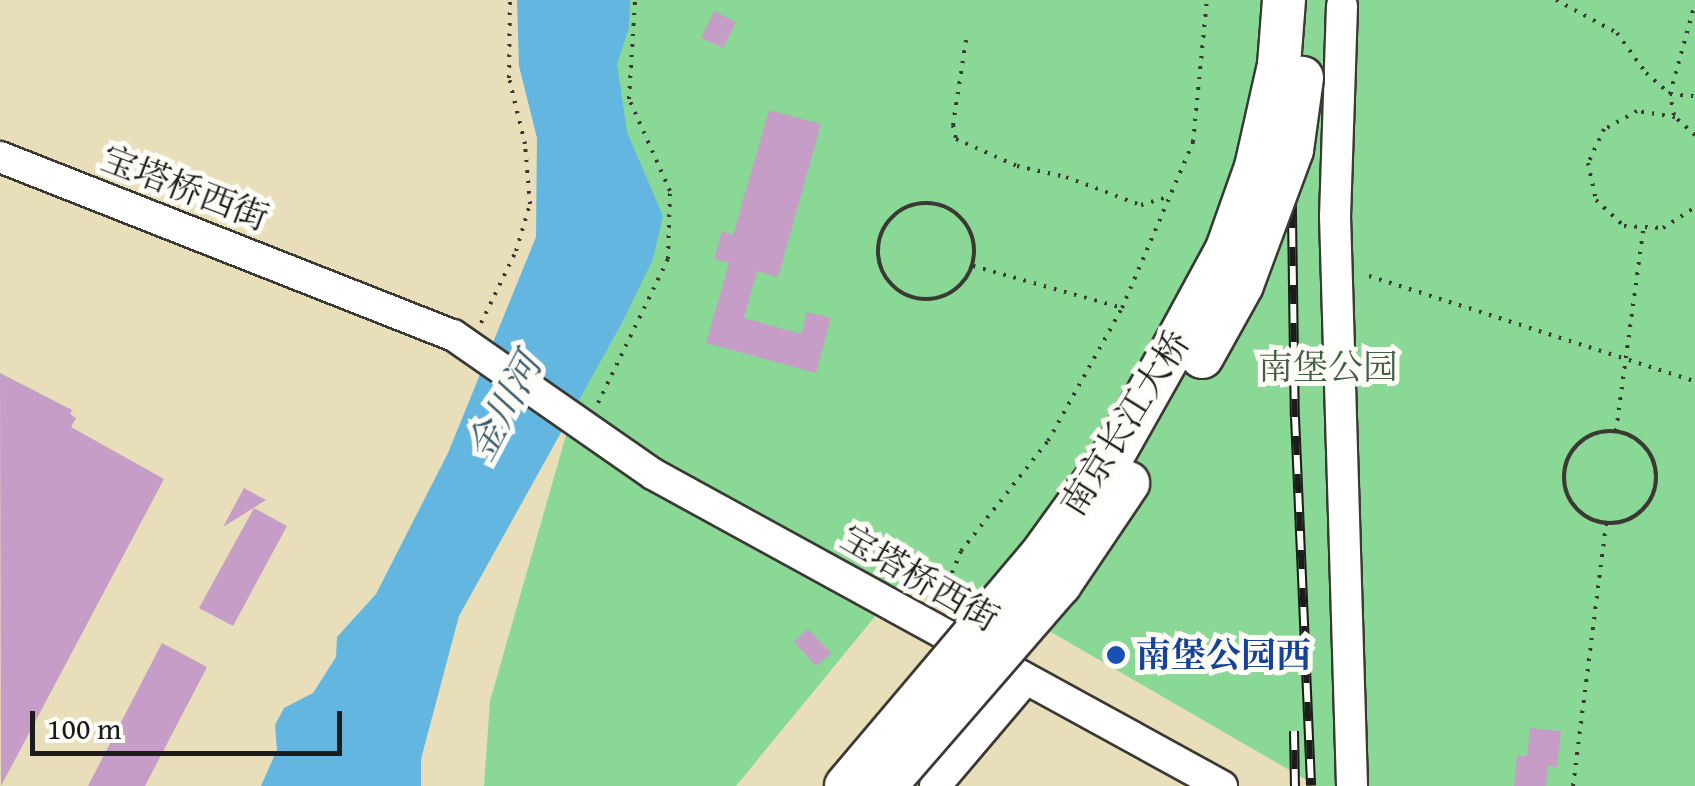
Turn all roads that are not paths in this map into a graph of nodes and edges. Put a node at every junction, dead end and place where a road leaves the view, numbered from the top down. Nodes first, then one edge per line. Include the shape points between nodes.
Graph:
1 (1284, 0) edge
2 (1327, 3) edge
3 (0, 157) edge
4 (1024, 681) junction
5 (846, 786) edge
6 (884, 786) edge
7 (935, 786) edge
8 (1222, 786) edge
9 (1352, 786) edge

1 - 5 highway, 南京长江大桥, bridge via 1256,167 1227,250 1160,373 1112,457 1039,558
2 - 6 highway, 南京长江大桥, bridge via 1292,150 1242,286 1151,449 1060,584
2 - 9 street
3 - 4 street, 宝塔桥西街 via 464,333 653,474
4 - 7 street
4 - 8 street, 宝塔桥西街

